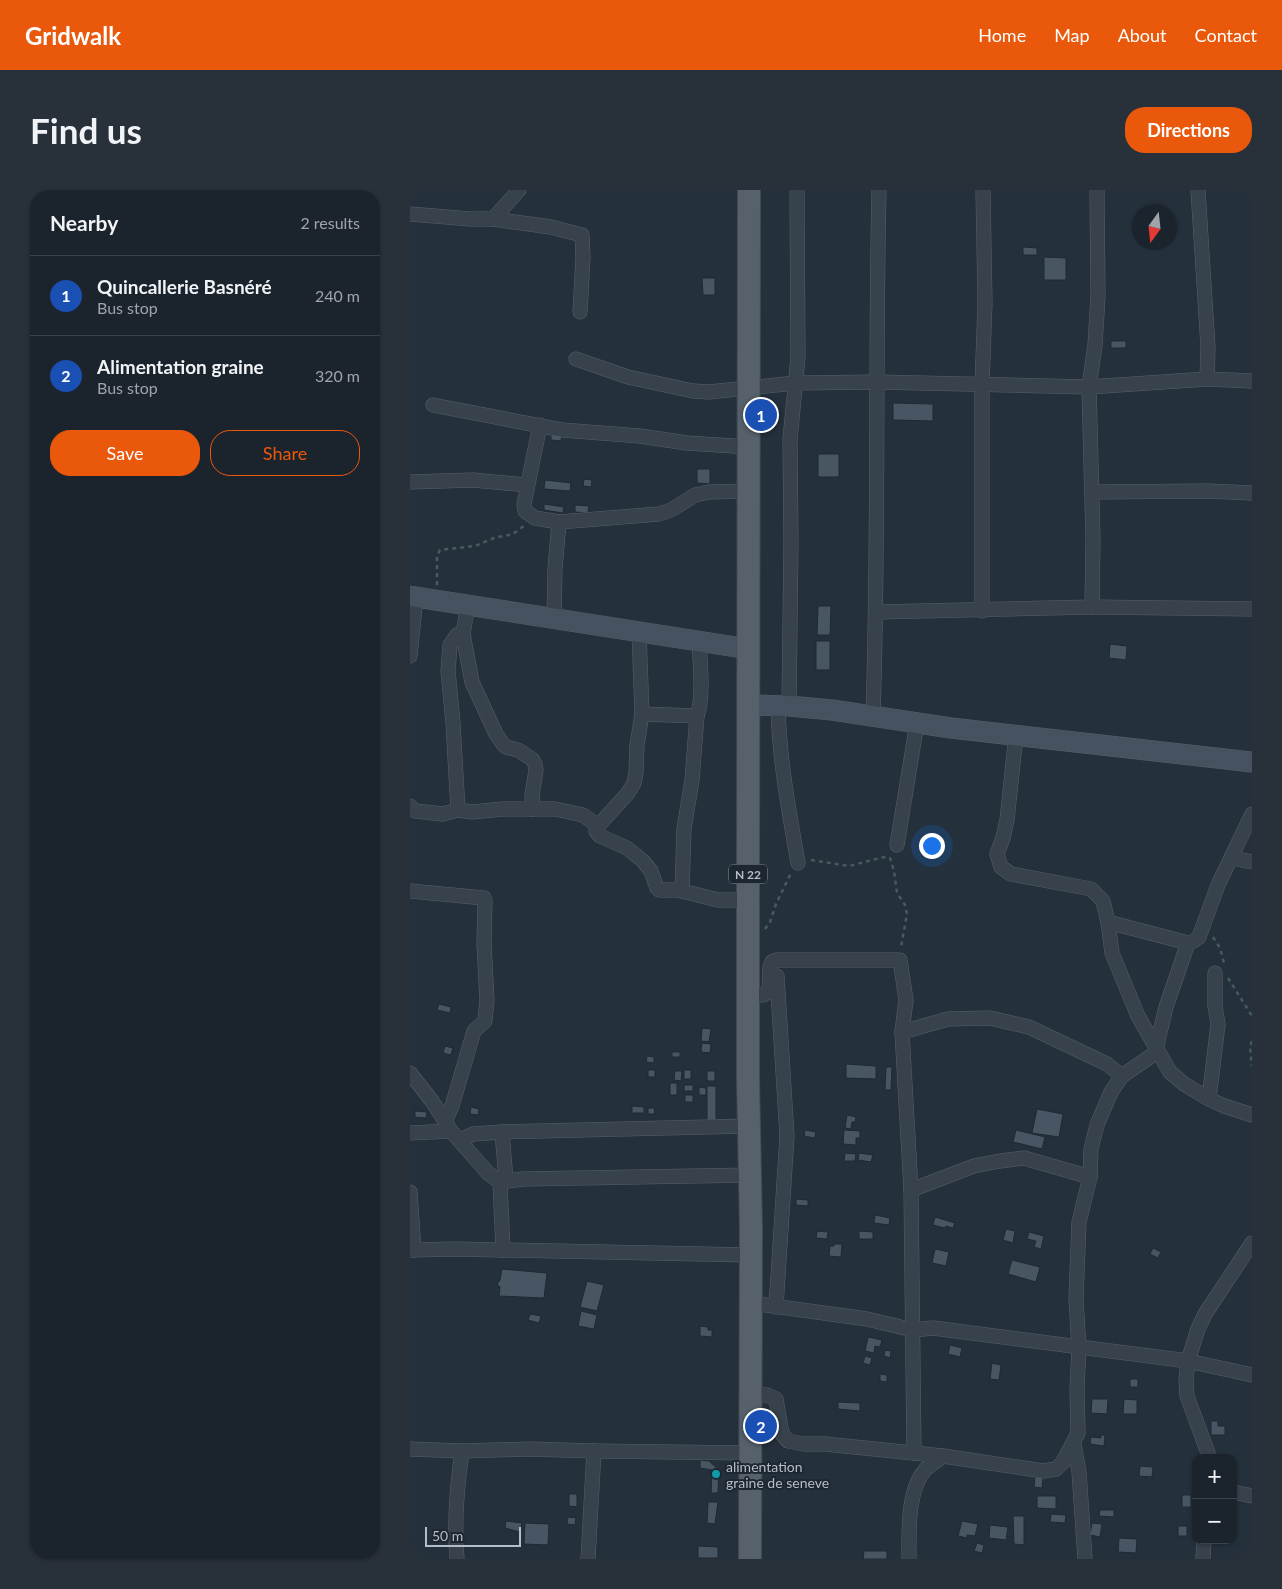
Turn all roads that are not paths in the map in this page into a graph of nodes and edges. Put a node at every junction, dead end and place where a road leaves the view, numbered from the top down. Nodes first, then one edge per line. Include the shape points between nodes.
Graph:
1 (519, 190) edge
2 (749, 190) edge
3 (797, 190) edge
4 (879, 190) edge
5 (983, 190) edge
6 (1097, 190) edge
7 (1198, 190) edge
8 (410, 214) edge
9 (493, 219) junction
10 (580, 312) dead end
11 (576, 359) dead end
12 (1207, 379) junction
13 (1252, 381) edge
14 (878, 382) junction
15 (795, 383) junction
16 (982, 385) junction
17 (1089, 387) junction
18 (748, 389) junction
19 (434, 404) dead end
20 (540, 425) junction
21 (749, 447) junction
22 (410, 482) edge
23 (527, 485) junction
24 (750, 491) junction
25 (1092, 492) junction
26 (1252, 493) edge
27 (560, 522) junction
28 (413, 596) edge
29 (468, 604) junction
30 (1092, 607) junction
31 (1252, 609) edge
32 (982, 611) junction
33 (877, 612) junction
34 (554, 617) junction
35 (639, 632) junction
36 (463, 634) junction
37 (700, 642) junction
38 (749, 649) junction
39 (410, 656) edge
40 (749, 705) junction
41 (784, 706) junction
42 (642, 714) junction
43 (873, 715) junction
44 (697, 716) junction
45 (917, 723) junction
46 (1016, 735) junction
47 (1252, 762) edge
48 (410, 806) edge
49 (458, 810) junction
50 (533, 810) junction
51 (1252, 814) edge
52 (598, 826) junction
53 (897, 845) dead end
54 (1231, 858) junction
55 (1252, 862) edge
56 (798, 863) road end
57 (410, 891) edge
58 (682, 891) junction
59 (748, 900) junction
60 (1108, 922) junction
61 (1188, 942) junction
62 (776, 960) junction
63 (1215, 973) dead end
64 (749, 995) junction
65 (902, 1032) junction
66 (1157, 1051) junction
67 (410, 1073) edge
68 (1122, 1076) junction
69 (1209, 1099) junction
70 (1252, 1115) edge
71 (749, 1126) junction
72 (452, 1131) junction
73 (502, 1132) junction
74 (410, 1133) edge
75 (750, 1174) junction
76 (1090, 1177) junction
77 (503, 1181) junction
78 (911, 1190) junction
79 (410, 1192) edge
80 (1252, 1243) edge
81 (412, 1250) edge
82 (503, 1250) junction
83 (750, 1255) junction
84 (751, 1303) junction
85 (776, 1307) junction
86 (913, 1330) junction
87 (1079, 1348) junction
88 (1188, 1361) junction
89 (1252, 1375) edge
90 (750, 1395) junction
91 (1074, 1444) junction
92 (410, 1449) edge
93 (462, 1451) junction
94 (594, 1451) junction
95 (750, 1453) junction
96 (914, 1453) junction
97 (1208, 1454) edge
98 (943, 1456) junction
99 (1237, 1493) edge
100 (1252, 1496) edge
101 (1204, 1544) edge
102 (456, 1559) edge
103 (588, 1559) edge
104 (750, 1559) edge
105 (909, 1559) edge
106 (1086, 1559) edge
107 (1203, 1559) edge

1 - 9 street
2 - 18 main road, N 22
3 - 15 street via 798,357
4 - 14 street
5 - 16 street via 985,303
6 - 17 street via 1097,306
7 - 12 street via 1208,347
8 - 9 street
9 - 10 street via 582,235
11 - 18 street via 628,377 693,391
12 - 13 street
12 - 17 street
14 - 15 street
14 - 16 street
14 - 33 street
15 - 18 street
15 - 41 street via 790,439 791,542
16 - 17 street
16 - 32 street
17 - 25 street
18 - 21 main road, N 22
19 - 20 street
20 - 21 street via 562,430
20 - 23 street
21 - 24 main road, N 22
22 - 23 street via 473,480
23 - 27 street via 525,510 535,518
24 - 27 street via 695,495 663,514
24 - 38 main road, N 22
25 - 26 street
25 - 30 street
27 - 34 street
28 - 29 street
28 - 39 street
29 - 34 street
29 - 36 street
30 - 31 street
30 - 32 street
32 - 33 street
33 - 43 street
34 - 35 street
35 - 37 street
35 - 42 street
36 - 49 street via 452,640 448,671
36 - 50 street via 472,682 496,734 506,747 520,751 535,764
37 - 38 street
37 - 44 street
38 - 40 main road, N 22
40 - 41 street
40 - 59 main road, N 22
41 - 43 street
41 - 56 street via 779,738
42 - 44 street
42 - 52 street via 634,782
43 - 45 street
44 - 58 street via 684,829
45 - 46 street
45 - 53 street
46 - 47 street
46 - 60 street via 1007,820 997,854 1001,867 1011,874 1091,889 1103,901
48 - 49 street via 415,811 443,814
49 - 50 street
50 - 52 street via 577,813
51 - 54 street
52 - 58 street via 596,832 600,836 627,848 644,861 656,888
54 - 55 street
54 - 61 street via 1200,937
57 - 72 street via 485,900 485,1022 474,1032 452,1106
58 - 59 street via 708,899
59 - 64 main road, N 22
60 - 61 street
60 - 66 street via 1112,954 1138,1016
61 - 66 street via 1166,1007
62 - 64 street via 770,967 769,992
62 - 65 street via 900,960 906,1000
62 - 85 street via 787,1136
63 - 69 street via 1218,1024
64 - 71 main road, N 22
65 - 68 street via 948,1019 990,1018 1029,1027 1107,1064
65 - 78 street
66 - 68 street
66 - 69 street via 1170,1072
67 - 72 street
68 - 76 street via 1111,1092 1097,1125 1091,1149
69 - 70 street
71 - 73 street
71 - 75 main road, N 22
72 - 73 street via 473,1134
72 - 74 street
72 - 77 street via 488,1173
73 - 77 street
75 - 77 street
75 - 83 main road, N 22
76 - 78 street via 1024,1158 974,1166
76 - 87 street via 1079,1222 1076,1299
77 - 82 street
78 - 86 street
79 - 81 street
80 - 88 street via 1205,1314
81 - 82 street
82 - 83 street
83 - 84 main road, N 22
84 - 85 street
84 - 90 main road, N 22
85 - 86 street via 867,1319
86 - 87 street via 933,1328
86 - 96 street
87 - 88 street
87 - 91 street via 1078,1433
88 - 89 street
88 - 97 street via 1187,1396
90 - 95 main road, N 22
90 - 96 street via 767,1395 776,1399 782,1434 788,1441
91 - 98 street via 1056,1469 1043,1471
91 - 106 street
92 - 93 street
93 - 94 street
93 - 102 street via 456,1496
94 - 95 street
94 - 103 street
95 - 104 main road, N 22
96 - 98 street
98 - 105 street via 924,1471 916,1486 909,1519
99 - 100 street
101 - 107 street

